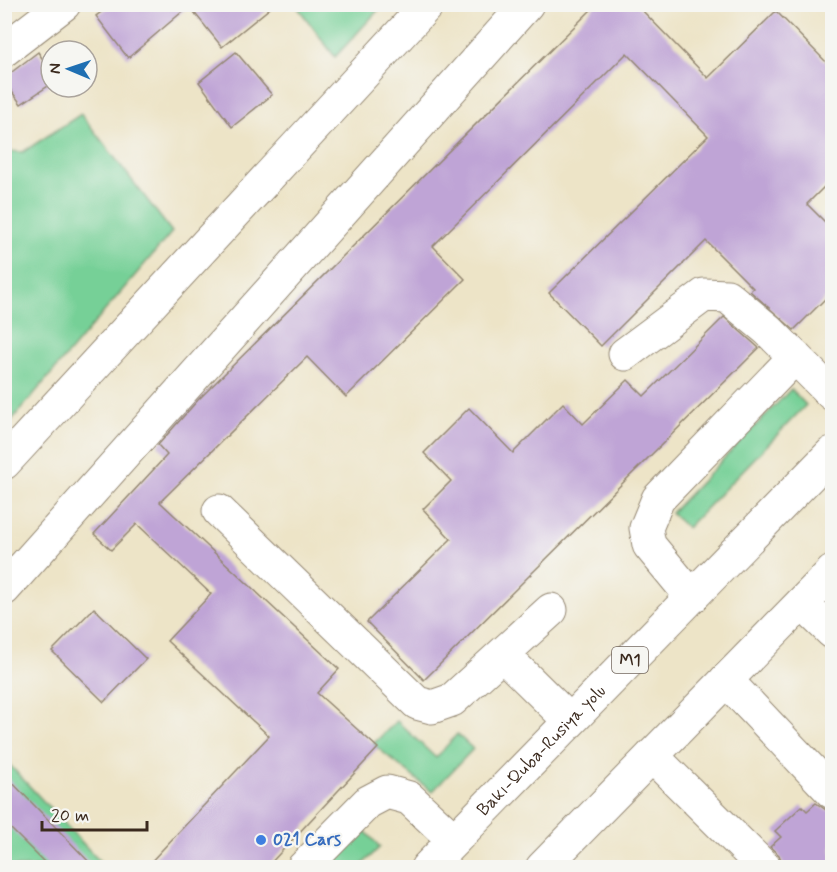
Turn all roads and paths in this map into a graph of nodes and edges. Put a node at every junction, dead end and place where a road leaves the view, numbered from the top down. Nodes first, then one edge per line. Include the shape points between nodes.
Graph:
1 (64, 4) edge
2 (428, 4) edge
3 (526, 4) edge
4 (4, 50) edge
5 (625, 354) dead end
6 (795, 357) junction
7 (832, 394) edge
8 (832, 453) edge
9 (4, 463) edge
10 (219, 511) dead end
11 (832, 572) edge
12 (4, 589) edge
13 (692, 597) junction
14 (802, 603) junction
15 (551, 610) dead end
16 (832, 632) edge
17 (503, 655) junction
18 (726, 680) junction
19 (570, 721) junction
20 (652, 756) junction
21 (832, 792) edge
22 (454, 840) junction
23 (303, 867) edge
24 (427, 867) edge
25 (542, 867) edge
26 (765, 867) edge

1 - 4 main road
2 - 9 main road
3 - 12 main road
5 - 6 main road via 704,295 727,296
6 - 7 main road
6 - 13 main road via 658,499 646,528 649,544
8 - 13 main road, Bakı-Quba-Rusiya yolu / M1
10 - 17 main road via 417,704 432,707 452,700
11 - 14 main road
13 - 19 main road, Bakı-Quba-Rusiya yolu / M1
14 - 16 main road
14 - 18 main road
15 - 17 main road
17 - 19 main road
18 - 20 main road
18 - 21 main road
19 - 22 main road, Bakı-Quba-Rusiya yolu / M1
20 - 25 main road
20 - 26 main road
22 - 23 main road via 409,798 387,792 368,802
22 - 24 main road, Bakı-Quba-Rusiya yolu / M1

